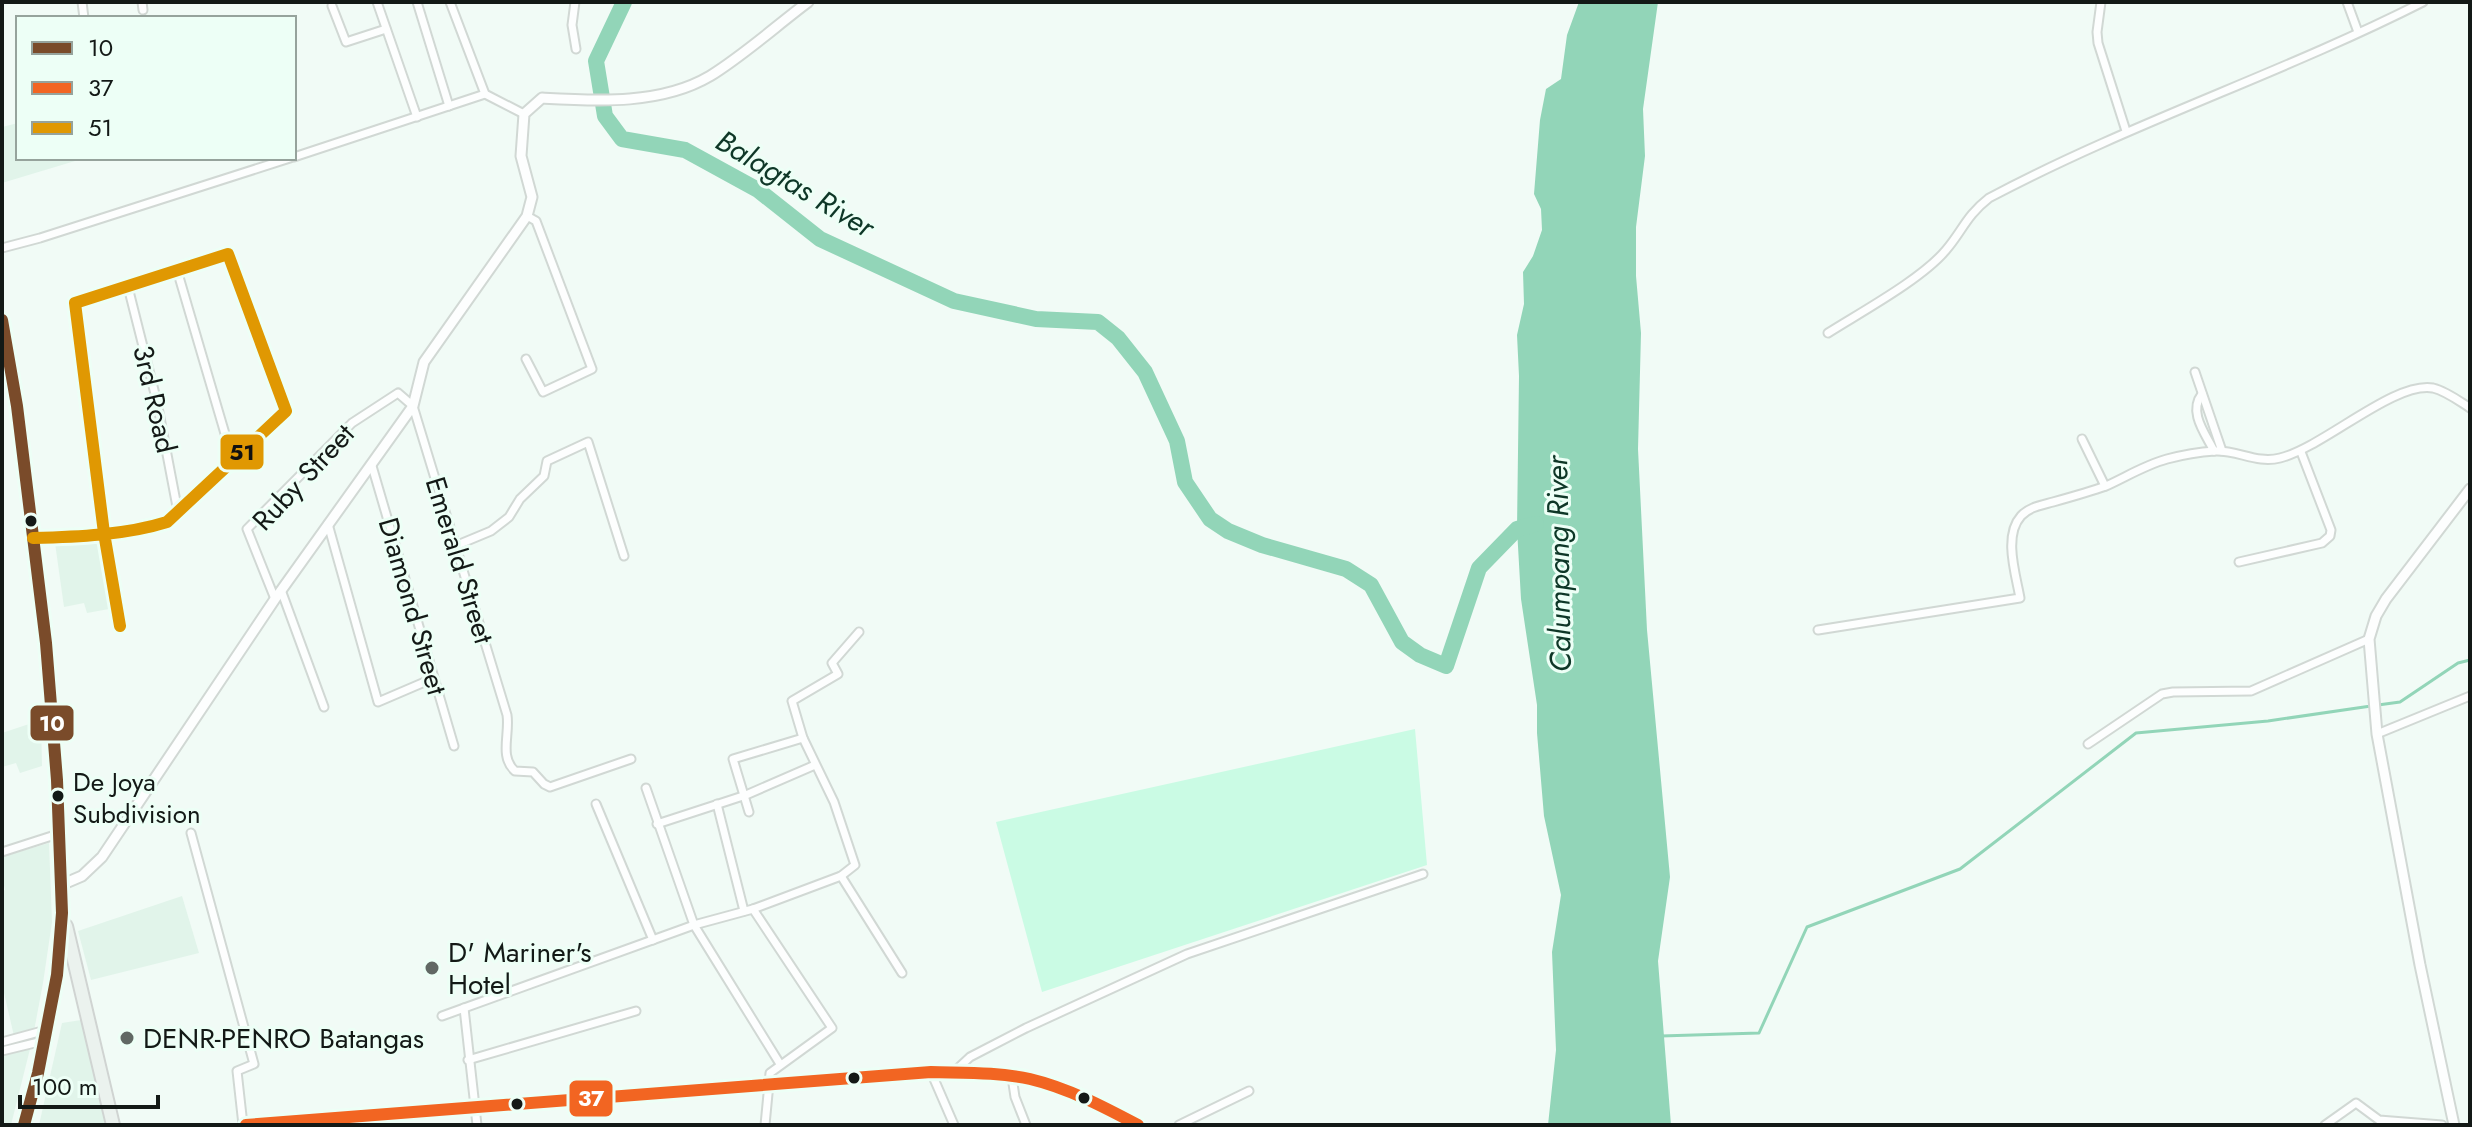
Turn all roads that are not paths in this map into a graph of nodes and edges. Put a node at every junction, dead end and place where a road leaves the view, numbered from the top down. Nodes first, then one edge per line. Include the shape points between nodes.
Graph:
1 (377, 2) edge
2 (417, 2) edge
3 (461, 2) edge
4 (575, 2) edge
5 (808, 2) edge
6 (2101, 2) edge
7 (2347, 2) edge
8 (2423, 2) edge
9 (451, 3) edge
10 (332, 6) dead end
11 (386, 29) junction
12 (2358, 32) junction
13 (576, 49) dead end
14 (485, 94) junction
15 (449, 106) junction
16 (524, 114) junction
17 (417, 117) junction
18 (2126, 131) junction
19 (296, 156) edge
20 (283, 160) edge
21 (527, 216) junction
22 (2, 248) edge
23 (177, 270) junction
24 (128, 287) junction
25 (2, 320) edge
26 (1828, 333) dead end
27 (526, 359) dead end
28 (6, 364) edge
29 (2195, 372) dead end
30 (2202, 394) junction
31 (413, 406) junction
32 (2470, 408) edge
33 (2082, 439) dead end
34 (2218, 451) junction
35 (2301, 452) junction
36 (233, 461) junction
37 (372, 466) junction
38 (2105, 486) junction
39 (2470, 489) edge
40 (178, 512) junction
41 (328, 524) junction
42 (104, 533) junction
43 (33, 538) junction
44 (455, 546) junction
45 (624, 556) dead end
46 (2239, 562) dead end
47 (281, 590) junction
48 (275, 599) junction
49 (120, 626) dead end
50 (1818, 630) dead end
51 (859, 632) dead end
52 (2369, 639) junction
53 (434, 678) junction
54 (2470, 696) edge
55 (324, 707) dead end
56 (2377, 734) junction
57 (803, 738) junction
58 (2088, 744) dead end
59 (454, 746) dead end
60 (631, 759) dead end
61 (815, 765) junction
62 (646, 788) dead end
63 (746, 795) junction
64 (596, 804) dead end
65 (717, 804) junction
66 (749, 812) dead end
67 (657, 824) junction
68 (191, 833) dead end
69 (58, 834) junction
70 (2, 852) edge
71 (1423, 874) dead end
72 (841, 876) junction
73 (61, 885) junction
74 (748, 910) junction
75 (62, 913) junction
76 (694, 925) junction
77 (653, 940) junction
78 (902, 973) dead end
79 (77, 974) junction
80 (57, 975) junction
81 (464, 1008) junction
82 (636, 1011) dead end
83 (442, 1016) dead end
84 (44, 1035) junction
85 (2, 1042) edge
86 (2, 1051) edge
87 (468, 1060) junction
88 (780, 1064) junction
89 (931, 1072) junction
90 (953, 1072) junction
91 (1012, 1077) junction
92 (768, 1083) junction
93 (1249, 1091) dead end
94 (474, 1108) junction
95 (24, 1125) edge
96 (113, 1125) edge
97 (244, 1125) edge
98 (477, 1125) edge
99 (765, 1125) edge
100 (954, 1125) edge
101 (1026, 1125) edge
102 (1138, 1125) edge
103 (1179, 1125) edge
104 (2325, 1125) edge
105 (2442, 1125) edge
106 (2454, 1125) edge

1 - 11 street
2 - 15 street
3 - 9 street
4 - 13 street
5 - 16 street via 709,76 670,92 592,101 542,98
6 - 18 street via 2098,43
7 - 12 street
8 - 12 street
9 - 14 street
10 - 11 street via 346,42
11 - 17 street
12 - 18 street
14 - 15 street
14 - 16 street
15 - 17 street
16 - 21 street via 521,156 532,197
17 - 19 street
18 - 26 street via 1989,198 1921,272
20 - 22 street
21 - 27 street via 536,221 592,369 543,392
21 - 31 street via 424,362
23 - 24 street
23 - 36 street
23 - 36 street via 228,254 286,411
24 - 40 street, 3rd Road
24 - 42 street via 75,303
25 - 28 main road
28 - 43 main road
29 - 30 street
30 - 34 street
30 - 34 street via 2196,415
31 - 37 street
31 - 44 street, Emerald Street
31 - 48 street, Ruby Street via 398,393 352,423 247,529
32 - 35 street via 2434,388 2407,391
33 - 38 street
34 - 35 street via 2265,460
34 - 38 street via 2166,459
35 - 46 street via 2330,536 2322,543
36 - 40 street
37 - 41 street
37 - 53 street, Diamond Street
38 - 50 street via 2039,505 2018,518 2012,544 2020,598
39 - 52 street via 2386,599
40 - 42 street via 148,528
41 - 47 street
41 - 53 street via 378,702
42 - 43 street
42 - 49 street
43 - 69 main road via 53,720
44 - 45 street via 509,517 544,476 547,461 588,442
44 - 60 street, Emerald Street via 507,715 509,765 515,771 533,772 546,786
47 - 48 street
47 - 55 street
48 - 73 street via 102,857 82,876
51 - 57 street via 832,663 838,674 792,701
52 - 56 street
52 - 58 street via 2251,691 2162,694
53 - 59 street, Diamond Street
54 - 56 street
56 - 106 street
57 - 61 street
57 - 63 street via 733,759
61 - 63 street
61 - 72 street via 855,865
62 - 67 street
63 - 65 street
63 - 66 street
64 - 77 street
65 - 67 street
65 - 74 street
67 - 76 street
68 - 97 street via 254,1064 237,1071
69 - 70 street
69 - 73 main road
71 - 90 street via 1187,954 1026,1028 970,1057
72 - 74 street
72 - 78 street
73 - 75 main road
74 - 76 street
74 - 88 street via 832,1028
75 - 79 main road
75 - 80 main road
76 - 77 street
76 - 88 street
77 - 81 street
79 - 80 main road
79 - 96 main road
80 - 84 main road
81 - 83 street
81 - 87 street
82 - 87 street
84 - 85 street
84 - 86 street
84 - 95 main road
87 - 94 street
88 - 92 street
89 - 90 main road
89 - 92 main road
89 - 100 street
90 - 91 main road
91 - 101 street
91 - 102 main road via 1078,1095
92 - 94 main road
92 - 99 street
93 - 103 street
94 - 97 main road
94 - 98 street
104 - 105 street via 2356,1103 2379,1120

